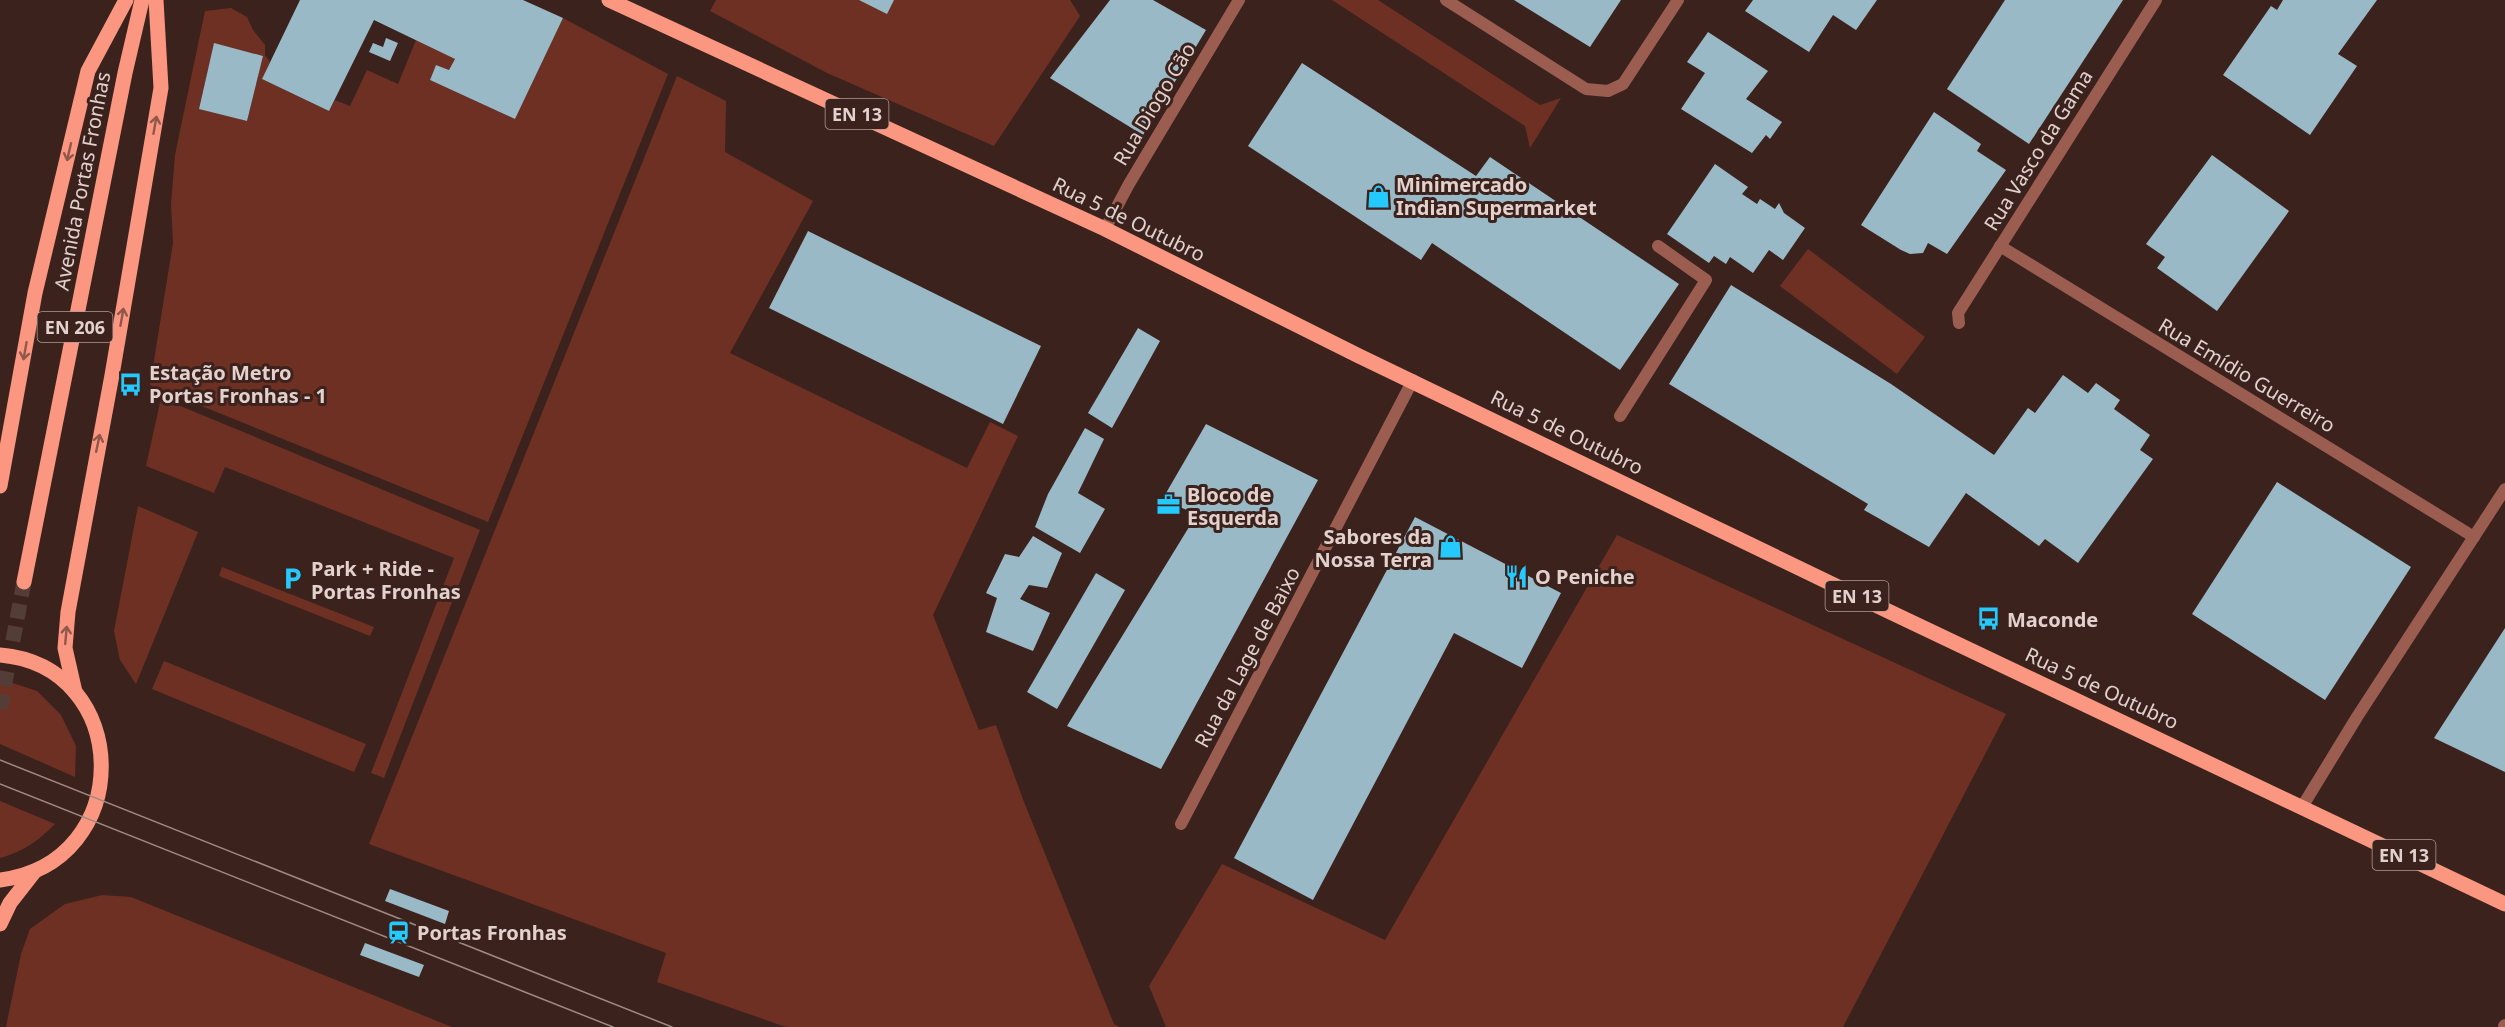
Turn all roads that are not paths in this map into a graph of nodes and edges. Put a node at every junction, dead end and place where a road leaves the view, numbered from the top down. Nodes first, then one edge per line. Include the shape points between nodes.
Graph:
1 (126, 0) edge
2 (142, 0) edge
3 (156, 0) edge
4 (609, 0) edge
5 (1239, 0) edge
6 (1446, 0) edge
7 (1678, 0) edge
8 (2156, 0) edge
9 (1105, 230) junction
10 (1658, 246) dead end
11 (2000, 246) junction
12 (1959, 322) dead end
13 (1413, 381) junction
14 (1620, 416) dead end
15 (0, 486) edge
16 (2505, 489) edge
17 (2474, 537) junction
18 (24, 582) tunnel mouth
19 (0, 656) edge
20 (75, 692) junction
21 (2302, 807) junction
22 (1181, 824) dead end
23 (35, 871) junction
24 (0, 880) edge
25 (2505, 904) edge
26 (0, 924) edge

1 -> 15 main road via 88,71 35,293
2 - 18 main road, Avenida Portas Fronhas / EN 206
20 -> 3 main road via 65,648 68,612 161,88
4 - 9 main road, Rua 5 de Outubro / EN 13
5 - 9 street, Rua Diogo Cão
6 - 7 street via 1586,89 1608,91 1623,84
8 - 11 street, Rua Vasco da Gama
9 - 13 main road, Rua 5 de Outubro / EN 13
10 - 14 street via 1706,280
11 - 12 street, Rua Vasco da Gama via 1958,313
11 - 17 street, Rua Emídio Guerreiro
13 - 21 main road, Rua 5 de Outubro / EN 13
13 - 22 street, Rua da Lage de Baixo
16 - 17 street
17 - 21 street
19 - 20 main road via 35,663
20 - 23 main road via 93,721 102,760 98,799 90,820 74,842 54,861
21 - 25 main road, Rua 5 de Outubro / EN 13
23 - 24 main road
23 - 26 main road via 10,903

